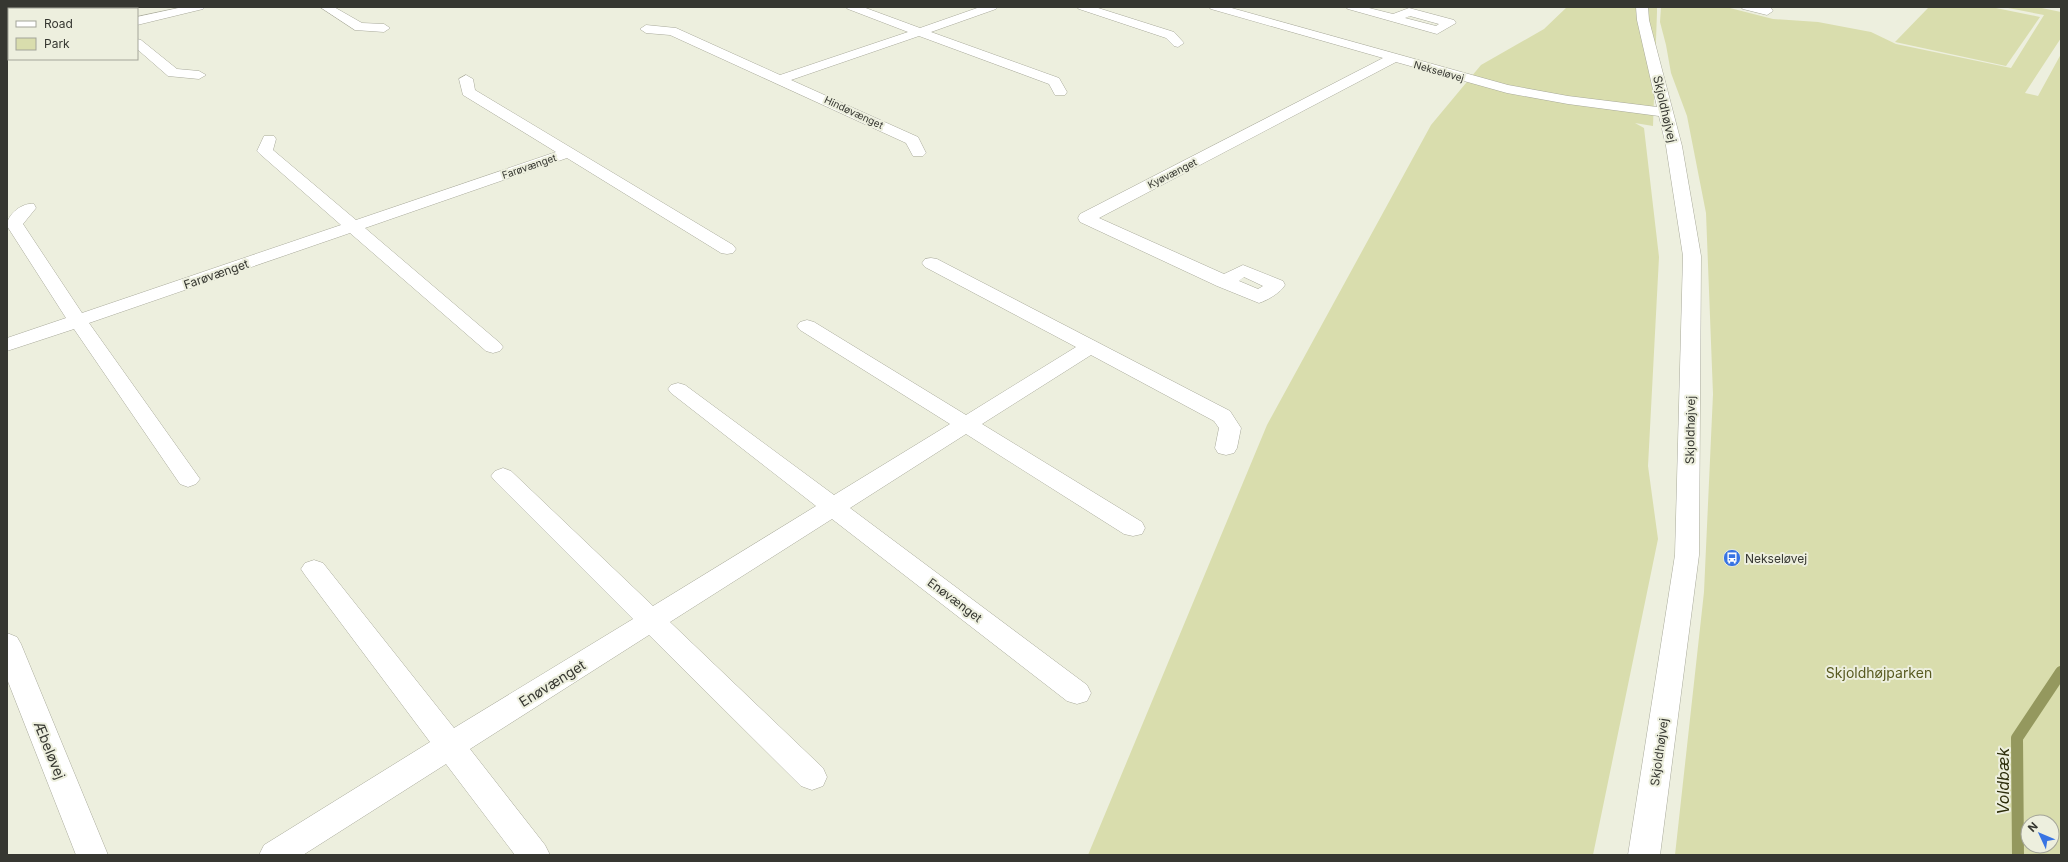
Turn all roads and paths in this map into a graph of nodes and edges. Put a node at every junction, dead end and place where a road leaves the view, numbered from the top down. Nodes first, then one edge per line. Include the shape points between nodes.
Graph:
1 (199, 7) edge
2 (326, 7) edge
3 (852, 7) edge
4 (992, 7) edge
5 (1083, 7) edge
6 (1215, 7) edge
7 (1352, 7) edge
8 (1642, 7) edge
9 (1747, 7) edge
10 (1767, 11) dead end
11 (1394, 18) dead end
12 (138, 21) edge
13 (384, 28) dead end
14 (646, 29) dead end
15 (920, 32) junction
16 (1178, 43) dead end
17 (138, 44) edge
18 (1394, 58) junction
19 (199, 75) dead end
20 (466, 79) dead end
21 (781, 79) junction
22 (1060, 92) dead end
23 (1667, 113) junction
24 (269, 139) dead end
25 (568, 153) junction
26 (918, 153) dead end
27 (28, 208) dead end
28 (353, 227) junction
29 (727, 249) dead end
30 (931, 263) dead end
31 (1224, 282) dead end
32 (78, 321) junction
33 (807, 326) dead end
34 (7, 345) edge
35 (493, 347) dead end
36 (1090, 347) junction
37 (678, 389) dead end
38 (967, 424) junction
39 (1226, 448) dead end
40 (503, 476) dead end
41 (188, 479) dead end
42 (833, 508) junction
43 (1134, 528) dead end
44 (314, 569) dead end
45 (652, 620) junction
46 (7, 644) edge
47 (1077, 693) dead end
48 (451, 746) junction
49 (812, 777) dead end
50 (92, 855) edge
51 (275, 855) edge
52 (534, 855) edge
53 (1644, 855) edge

1 - 12 street
2 - 13 street via 359,27
3 - 15 street
4 - 15 street
5 - 16 street via 1170,35
6 - 18 street, Nekseløvej
7 - 11 street
8 - 23 street, Skjoldhøjvej via 1643,20
9 - 10 street
14 - 21 street, Hindøvænget via 672,31
15 - 21 street
15 - 22 street via 1054,81
17 - 19 street via 173,72
18 - 23 street, Nekseløvej via 1506,89
18 - 31 street, Kyøvænget via 1086,218
20 - 25 street, Farøvænget via 468,92
21 - 26 street, Hindøvænget via 913,140
23 - 53 street, Skjoldhøjvej via 1692,256 1688,555
24 - 28 street via 265,151
25 - 28 street, Farøvænget
25 - 29 street, Farøvænget
27 - 32 street via 14,224
28 - 32 street, Farøvænget
28 - 35 street
30 - 36 street
32 - 34 street, Farøvænget
32 - 41 street
33 - 38 street
36 - 38 street, Enøvænget
36 - 39 street via 1222,416 1230,428
37 - 42 street, Enøvænget
38 - 42 street, Enøvænget
38 - 43 street
40 - 45 street
42 - 45 street, Enøvænget
42 - 47 street, Enøvænget
44 - 48 street
45 - 48 street, Enøvænget
45 - 49 street
46 - 50 street, Æbeløvej
48 - 51 street, Enøvænget
48 - 52 street

